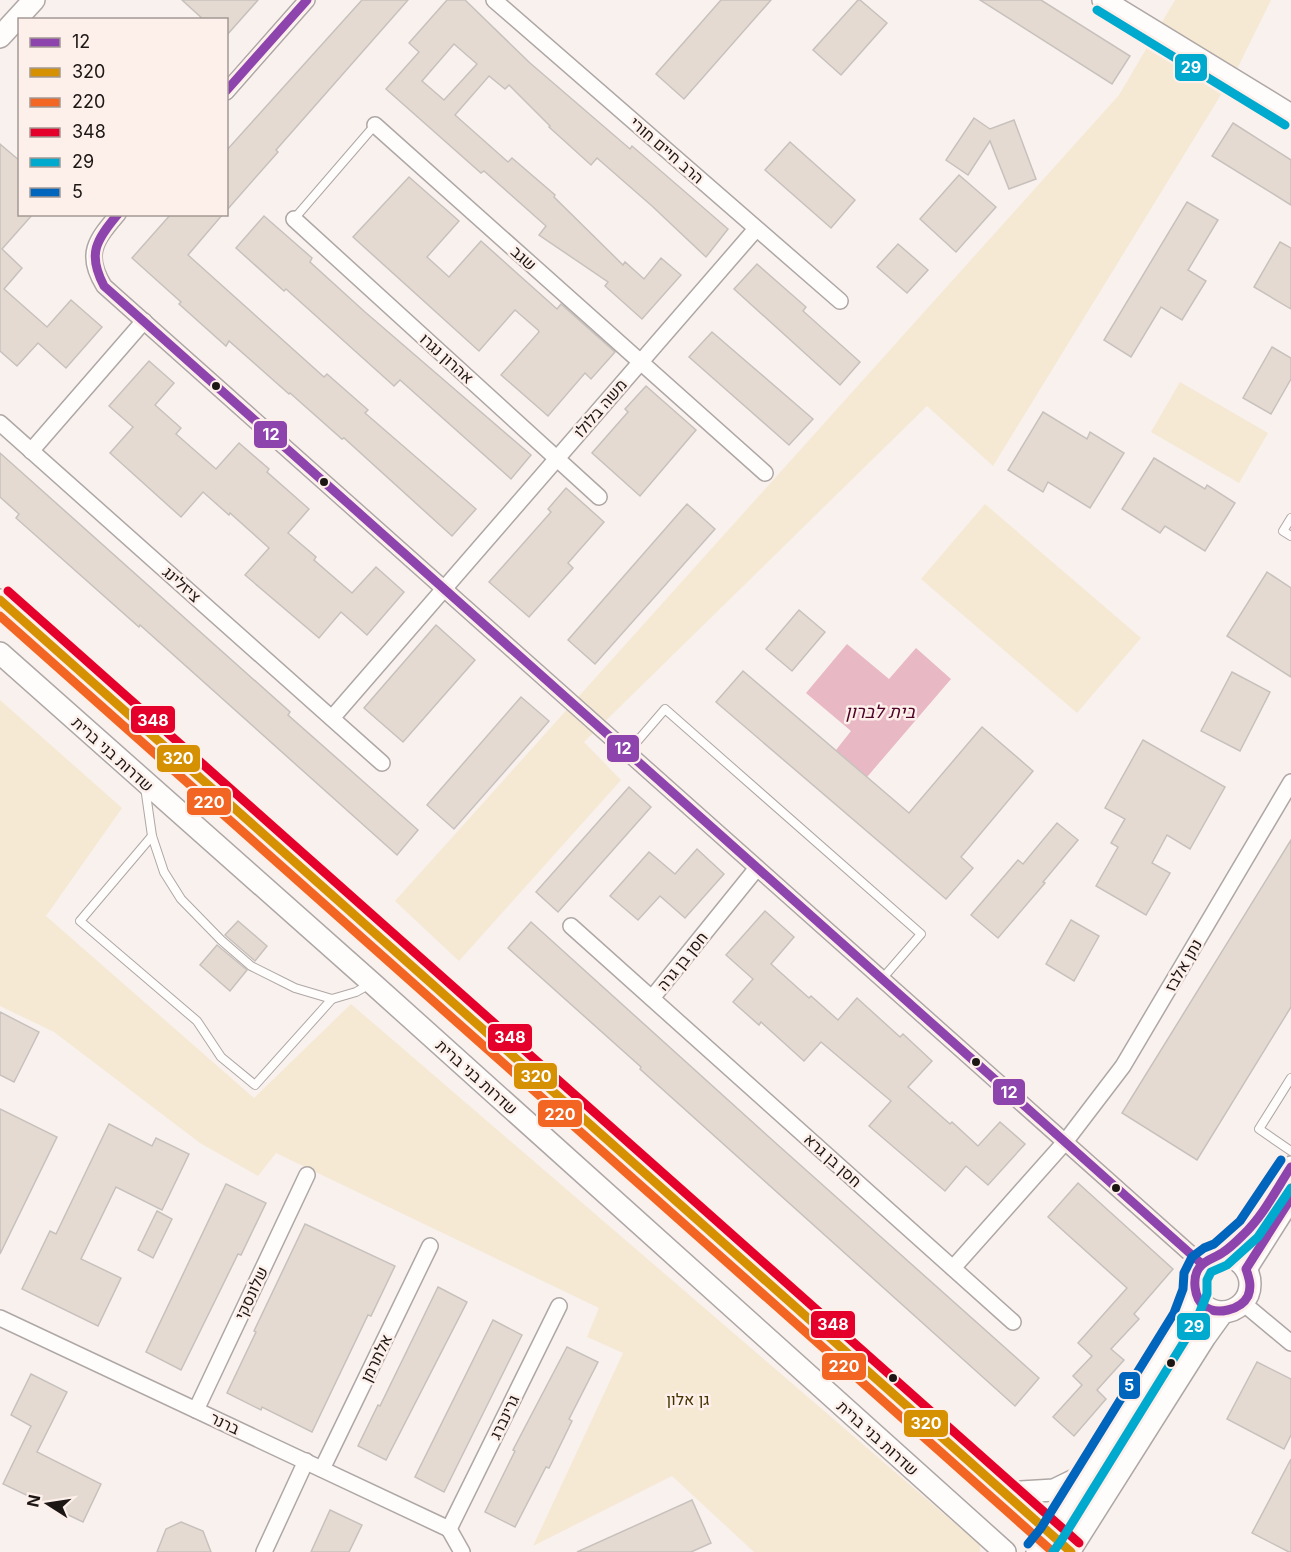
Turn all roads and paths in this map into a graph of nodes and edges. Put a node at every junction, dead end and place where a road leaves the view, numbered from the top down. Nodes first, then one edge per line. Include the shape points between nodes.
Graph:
1 (34, 0) edge
2 (48, 0) edge
3 (308, 0) edge
4 (494, 0) edge
5 (1103, 0) edge
6 (32, 18) edge
7 (18, 33) edge
8 (0, 37) edge
9 (0, 52) edge
10 (228, 90) edge
11 (1291, 115) edge
12 (375, 125) joint
13 (116, 216) edge
14 (294, 219) joint
15 (756, 228) junction
16 (840, 301) dead end
17 (144, 321) junction
18 (640, 362) junction
19 (0, 423) edge
20 (31, 451) junction
21 (556, 458) junction
22 (765, 473) dead end
23 (599, 497) dead end
24 (1291, 518) edge
25 (1291, 536) edge
26 (443, 588) junction
27 (0, 600) edge
28 (0, 653) edge
29 (332, 718) junction
30 (628, 752) junction
31 (382, 762) dead end
32 (1291, 782) edge
33 (145, 783) junction
34 (152, 836) junction
35 (757, 868) junction
36 (571, 926) dead end
37 (882, 979) junction
38 (372, 983) junction
39 (652, 998) junction
40 (332, 999) junction
41 (1291, 1078) edge
42 (1065, 1142) junction
43 (1291, 1151) edge
44 (1291, 1167) edge
45 (307, 1175) dead end
46 (1291, 1198) edge
47 (430, 1246) dead end
48 (1211, 1260) junction
49 (953, 1268) junction
50 (1246, 1269) junction
51 (1195, 1291) junction
52 (1243, 1303) junction
53 (559, 1306) dead end
54 (1223, 1312) junction
55 (0, 1318) edge
56 (1014, 1322) dead end
57 (1291, 1342) edge
58 (196, 1410) junction
59 (306, 1461) junction
60 (322, 1469) junction
61 (1090, 1473) junction
62 (1003, 1493) junction
63 (449, 1529) junction
64 (1051, 1535) junction
65 (985, 1543) edge
66 (264, 1552) edge
67 (462, 1552) edge
68 (1005, 1552) edge
69 (1036, 1552) edge
70 (1070, 1552) edge

1 - 8 main road
2 - 6 main road
3 - 10 street
4 - 15 street, הרב חיים חורי
5 - 11 main road
7 - 9 main road
12 - 14 lane, שגב
12 - 18 street, שגב
13 - 17 street via 96,243 95,271 104,286
14 - 21 street, אהרון נגרו
15 - 16 street, הרב חיים חורי
15 - 18 street, משה בלולו
17 - 20 street
17 - 26 street
18 - 21 street, משה בלולו
18 - 22 street, שגב
19 - 20 street, ציזלינג
20 - 29 street, ציזלינג
21 - 23 street, אהרון נגרו
21 - 26 street, משה בלולו
24 - 25 lane via 1283,531
26 - 29 street
26 - 30 street
27 - 62 main road
28 - 33 main road, שדרות בני ברית
29 - 31 street, ציזלינג
30 - 35 street
30 - 37 lane via 665,709 921,934
32 - 42 street, נתן אלבז via 1123,1066
33 - 34 lane
33 - 38 main road, שדרות בני ברית
34 - 40 lane via 164,872 181,899 221,940 250,966 295,988
34 - 40 lane via 80,921 197,1021 221,1057 255,1085
35 - 37 street
35 - 39 street, חסן בן גרה
36 - 39 street, חסן בן גרה
37 - 42 street
38 - 40 lane
38 - 65 main road, שדרות בני ברית
39 - 49 street, חסן בן גרא
41 - 43 lane via 1259,1129
42 - 48 street
42 - 49 street, נתן אלבז
44 - 48 main road via 1249,1229
45 - 58 street, שלונסקי
46 - 50 main road
47 - 60 street, אלתרמן
48 - 50 main road via 1232,1257
48 - 51 main road via 1195,1277
49 - 56 street, חסן בן גרא
50 - 52 main road via 1250,1284
51 - 54 main road via 1206,1306
51 - 61 main road via 1185,1318
52 - 54 main road
52 - 57 street
53 - 63 street, גרינברג
54 - 70 main road
55 - 58 street, ברנר
58 - 59 street, ברנר
59 - 60 street, ברנר
59 - 66 street
60 - 63 street, ברנר
61 - 62 main road via 1053,1490
61 - 64 main road
62 - 64 main road
63 - 67 street
64 - 69 main road
64 - 70 main road
65 - 68 main road, שדרות בני ברית

